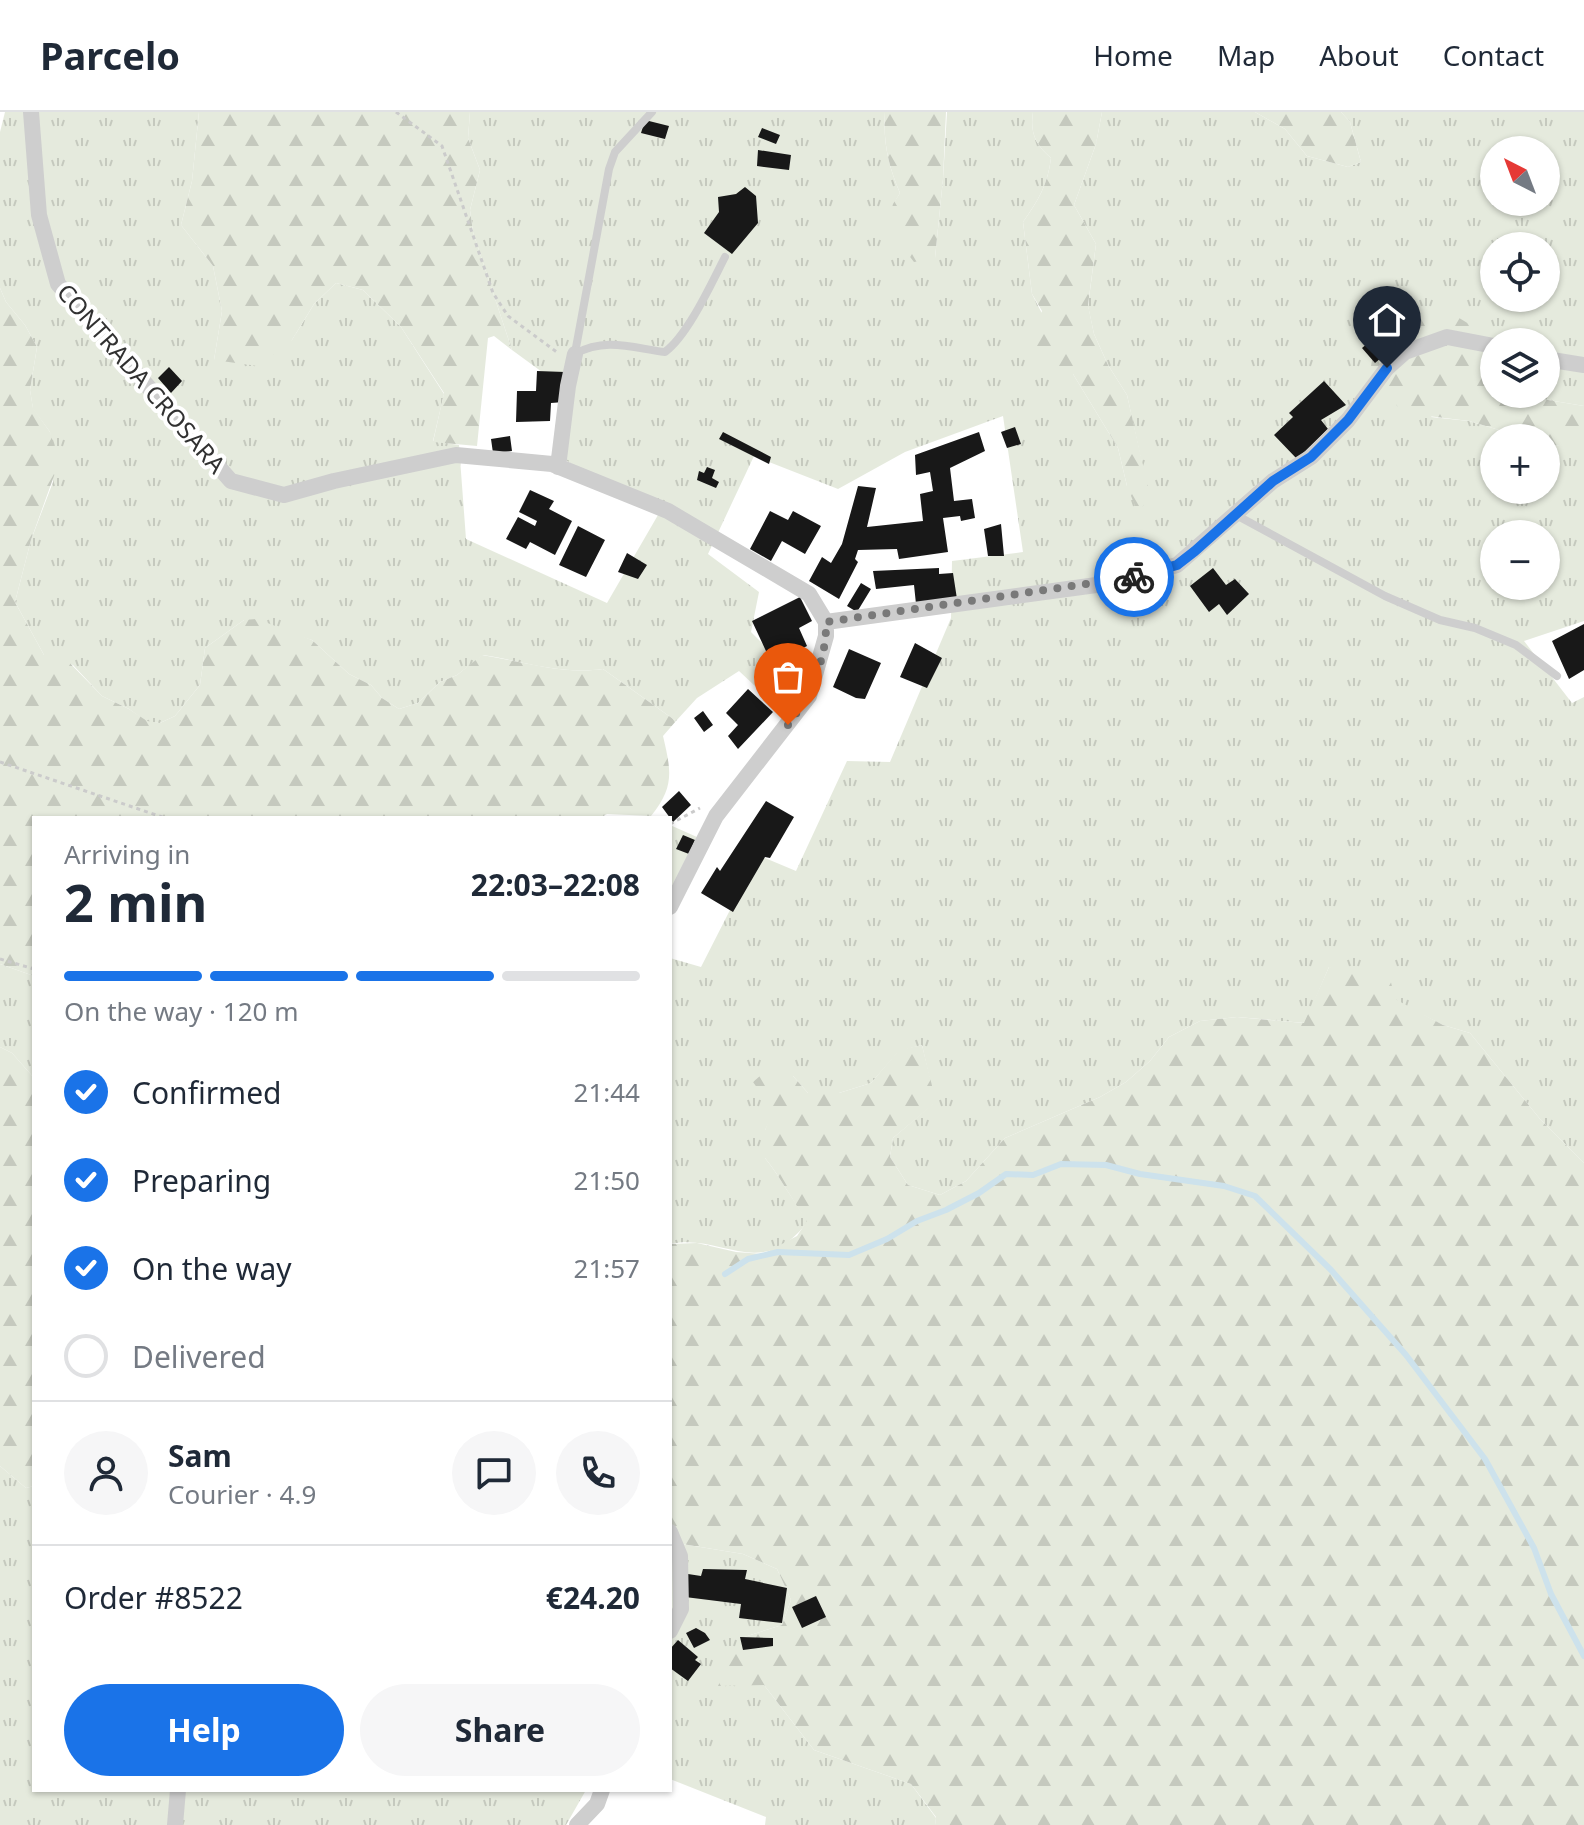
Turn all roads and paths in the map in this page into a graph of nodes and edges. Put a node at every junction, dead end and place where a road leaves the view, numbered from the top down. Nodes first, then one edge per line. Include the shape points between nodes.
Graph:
1 (31, 112) edge
2 (396, 112) edge
3 (652, 112) edge
4 (725, 257) dead end
5 (1480, 343) edge
6 (574, 360) junction
7 (1560, 361) edge
8 (1584, 365) edge
9 (558, 467) junction
10 (1236, 515) junction
11 (826, 622) junction
12 (1557, 676) dead end
13 (0, 762) edge
14 (159, 816) edge
15 (672, 903) edge
16 (0, 959) edge
17 (32, 968) edge
18 (672, 1537) edge
19 (672, 1627) edge
20 (178, 1792) edge
21 (601, 1792) edge
22 (175, 1825) edge
23 (577, 1825) edge

1 - 9 street, CONTRADA CROSARA via 39,215 58,284 231,481 284,495 456,455
2 - 6 path via 448,156 493,293 508,316
3 - 6 lane via 615,152 609,169
4 - 6 lane via 689,325 665,352 610,343 589,346
5 - 10 street via 1447,337 1405,352 1327,442
6 - 9 street
7 - 8 street
9 - 11 street, CONTRADA CROSARA via 668,511 776,573 809,594
10 - 11 street via 1177,565 1158,572
10 - 12 lane via 1385,596 1516,645
11 - 15 street via 809,696 716,816
13 - 14 path
16 - 17 path
18 - 19 street via 680,1556 681,1609
20 - 22 street
21 - 23 street

